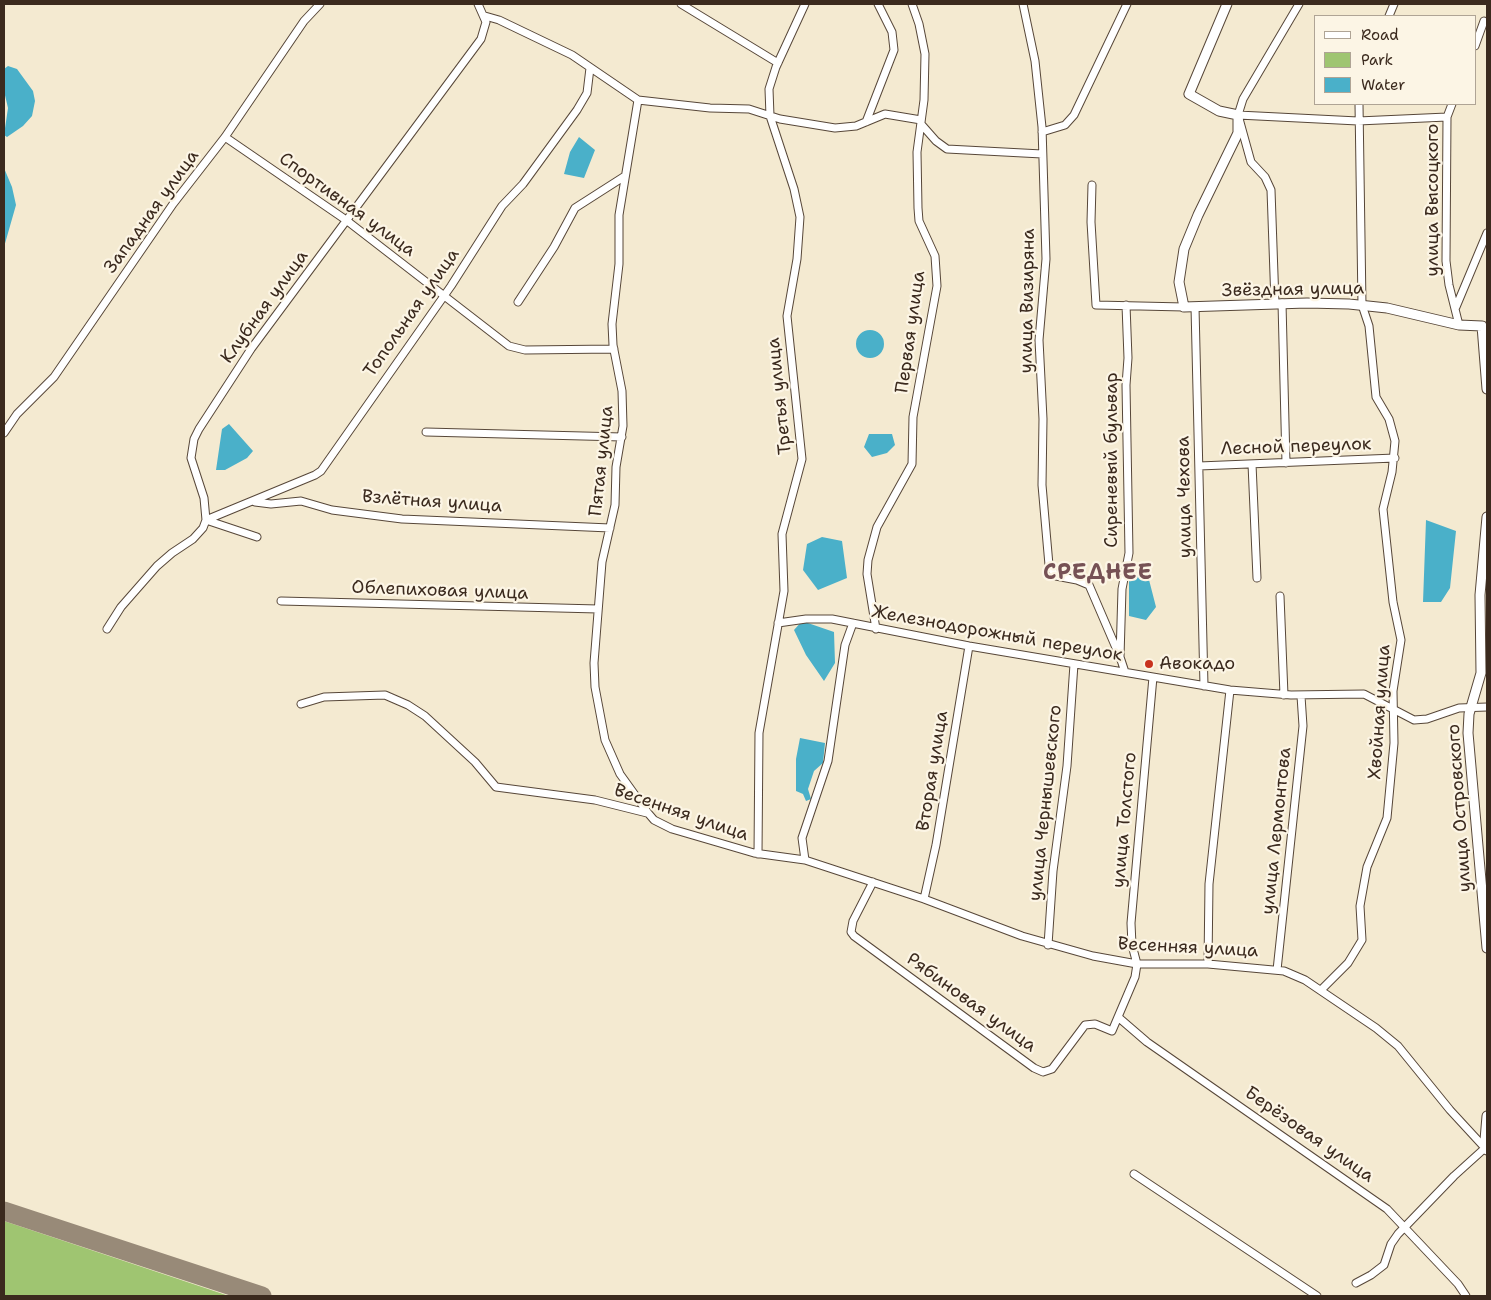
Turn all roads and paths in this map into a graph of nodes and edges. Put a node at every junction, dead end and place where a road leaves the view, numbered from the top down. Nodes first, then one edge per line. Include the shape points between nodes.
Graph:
1 (320, 4) edge
2 (478, 4) edge
3 (681, 4) edge
4 (805, 4) edge
5 (878, 4) edge
6 (912, 4) edge
7 (1024, 4) edge
8 (1127, 4) edge
9 (1227, 4) edge
10 (1299, 4) edge
11 (485, 16) junction
12 (1484, 21) dead end
13 (1476, 43) edge
14 (778, 63) junction
15 (590, 68) junction
16 (638, 100) junction
17 (1359, 105) edge
18 (1452, 105) edge
19 (1238, 115) junction
20 (770, 116) junction
21 (1447, 116) junction
22 (1358, 121) junction
23 (866, 122) junction
24 (921, 122) junction
25 (1042, 132) junction
26 (225, 137) junction
27 (1042, 154) junction
28 (625, 176) junction
29 (1092, 185) dead end
30 (346, 220) junction
31 (1487, 234) edge
32 (444, 296) junction
33 (518, 302) dead end
34 (1279, 303) junction
35 (1362, 304) junction
36 (1126, 306) junction
37 (1184, 307) junction
38 (1195, 307) junction
39 (1455, 308) junction
40 (1459, 325) junction
41 (1485, 325) edge
42 (614, 349) junction
43 (1487, 389) edge
44 (426, 432) dead end
45 (4, 433) edge
46 (622, 437) junction
47 (1394, 458) junction
48 (1252, 464) junction
49 (1286, 464) junction
50 (1199, 466) junction
51 (254, 501) junction
52 (1487, 517) edge
53 (206, 520) junction
54 (610, 528) junction
55 (257, 537) dead end
56 (1257, 578) dead end
57 (1280, 596) dead end
58 (281, 601) dead end
59 (598, 609) junction
60 (778, 623) junction
61 (852, 623) junction
62 (876, 629) junction
63 (108, 630) dead end
64 (969, 646) junction
65 (1120, 657) junction
66 (1074, 664) junction
67 (1126, 672) junction
68 (1153, 678) junction
69 (1204, 686) junction
70 (1230, 690) junction
71 (1284, 695) junction
72 (1301, 696) junction
73 (301, 704) dead end
74 (1471, 707) junction
75 (1487, 707) edge
76 (1392, 709) junction
77 (648, 814) junction
78 (758, 854) junction
79 (805, 860) junction
80 (873, 882) junction
81 (924, 899) junction
82 (1048, 945) junction
83 (1487, 948) edge
84 (1137, 964) junction
85 (1208, 964) junction
86 (1277, 970) junction
87 (1321, 990) junction
88 (1118, 1017) junction
89 (1487, 1116) edge
90 (1486, 1136) edge
91 (1486, 1149) edge
92 (1134, 1174) dead end
93 (1405, 1226) junction
94 (1356, 1283) dead end
95 (1317, 1296) edge
96 (1466, 1296) edge

1 - 26 street, Западная улица via 295,34
2 - 11 street
3 - 14 street
4 - 14 street, Третья улица
5 - 23 street via 892,32 894,50
6 - 24 street, Первая улица via 925,54 926,83
7 - 25 street, улица Визиряна via 1035,61
8 - 25 street via 1074,116 1065,125
9 - 19 street via 1189,94 1219,111
10 - 19 street via 1243,99
11 - 15 street via 572,55
11 - 30 street, Клубная улица via 485,30 476,46
12 - 13 street
14 - 20 street, Третья улица via 769,89
15 - 16 street
15 - 32 street, Топольная улица via 587,93 577,110 523,184 502,206
16 - 20 street via 749,109
16 - 28 street, Пятая улица
17 - 22 street, Хвойная улица
18 - 21 street, улица Высоцкого
19 - 22 street
19 - 34 street via 1251,162 1265,177 1271,190
19 - 37 street via 1238,133 1184,249 1179,282
20 - 23 street via 846,129
20 - 60 street, Третья улица via 800,217 787,316 802,459 782,534 785,579
21 - 22 street
21 - 39 street, улица Высоцкого via 1446,261
22 - 35 street, Хвойная улица
23 - 24 street via 885,114
24 - 27 street via 947,149
24 - 62 street, Первая улица via 917,172 919,221 935,256 937,286 913,417 912,464 877,527 868,560 867,574
25 - 27 street, улица Визиряна
26 - 30 street, Спортивная улица
26 - 45 street, Западная улица via 169,210 54,377 17,414
27 - 65 street, улица Визиряна via 1046,259 1038,340 1043,418 1042,485 1049,565 1056,576 1089,585
28 - 33 street via 575,208
28 - 42 street, Пятая улица via 612,324
29 - 36 street, Звёздная улица via 1096,305
30 - 32 street, Спортивная улица
30 - 53 street, Клубная улица via 251,348 194,439 191,458 202,487
31 - 39 street
32 - 42 street, Спортивная улица via 500,340 517,349
32 - 51 street, Топольная улица via 321,471
34 - 35 street, Звёздная улица
34 - 38 street, Звёздная улица
34 - 49 street
35 - 40 street, Звёздная улица
35 - 47 street, Хвойная улица via 1369,326 1376,396 1394,429
36 - 37 street, Звёздная улица
36 - 65 street, Сиреневый бульвар via 1129,553 1122,589
37 - 38 street, Звёздная улица
38 - 50 street, улица Чехова
39 - 40 street, улица Высоцкого
40 - 41 street, Звёздная улица
41 - 43 street
42 - 46 street, Пятая улица via 622,391
44 - 46 street
46 - 54 street, Пятая улица via 616,468 616,505
47 - 49 street, Лесной переулок
47 - 76 street, Хвойная улица via 1383,509 1393,602 1401,640
48 - 49 street, Лесной переулок
48 - 50 street, Лесной переулок
48 - 56 street
50 - 69 street, улица Чехова
51 - 53 street, Топольная улица
51 - 54 street, Взлётная улица via 271,504 301,501 332,510 402,519
52 - 74 street, улица Островского via 1480,595 1481,672
53 - 55 street
53 - 63 street via 198,534 165,559 129,597
54 - 59 street, Пятая улица via 602,562
57 - 71 street
58 - 59 street, Облепиховая улица
59 - 77 street, Пятая улица via 594,675 605,740 620,774
60 - 61 street, Железнодорожный переулок via 820,618
60 - 78 street, Третья улица via 759,741
61 - 62 street, Железнодорожный переулок
61 - 79 street via 845,645 828,761 802,838
62 - 64 street, Железнодорожный переулок
64 - 66 street, Железнодорожный переулок
64 - 81 street, Вторая улица
65 - 67 street, Сиреневый бульвар
66 - 67 street, Железнодорожный переулок
66 - 82 street, улица Чернышевского
67 - 68 street, Железнодорожный переулок
68 - 69 street, Железнодорожный переулок
68 - 84 street, улица Толстого via 1131,924
69 - 70 street, Железнодорожный переулок
70 - 71 street, Железнодорожный переулок
70 - 85 street via 1210,884
71 - 72 street, Железнодорожный переулок
72 - 76 street, Железнодорожный переулок via 1364,694
72 - 86 street, улица Лермонтова via 1304,716
73 - 77 street, Весенняя улица via 324,697 385,695 408,704 425,716 475,762 496,787 601,801
74 - 75 street, Железнодорожный переулок
74 - 76 street, Железнодорожный переулок via 1420,720 1408,718
74 - 83 street, улица Островского via 1468,743
76 - 87 street, Хвойная улица via 1394,743 1387,818 1367,867 1360,906 1362,940 1348,963
77 - 78 street, Весенняя улица via 672,829
78 - 79 street, Весенняя улица
79 - 80 street, Весенняя улица
80 - 81 street, Весенняя улица
80 - 88 street, Рябиновая улица via 851,927 854,936 1034,1068 1043,1072 1052,1069 1085,1024 1112,1030
81 - 82 street, Весенняя улица
82 - 84 street, Весенняя улица
84 - 85 street, Весенняя улица
84 - 88 street via 1135,977
85 - 86 street, Весенняя улица
86 - 87 street, Весенняя улица via 1295,975
87 - 91 street, Весенняя улица via 1386,1035
88 - 93 street, Берёзовая улица via 1147,1042 1376,1201
89 - 90 street
90 - 91 street
91 - 93 street via 1463,1167
92 - 95 street
93 - 94 street via 1391,1244 1384,1265
93 - 96 street, Берёзовая улица

